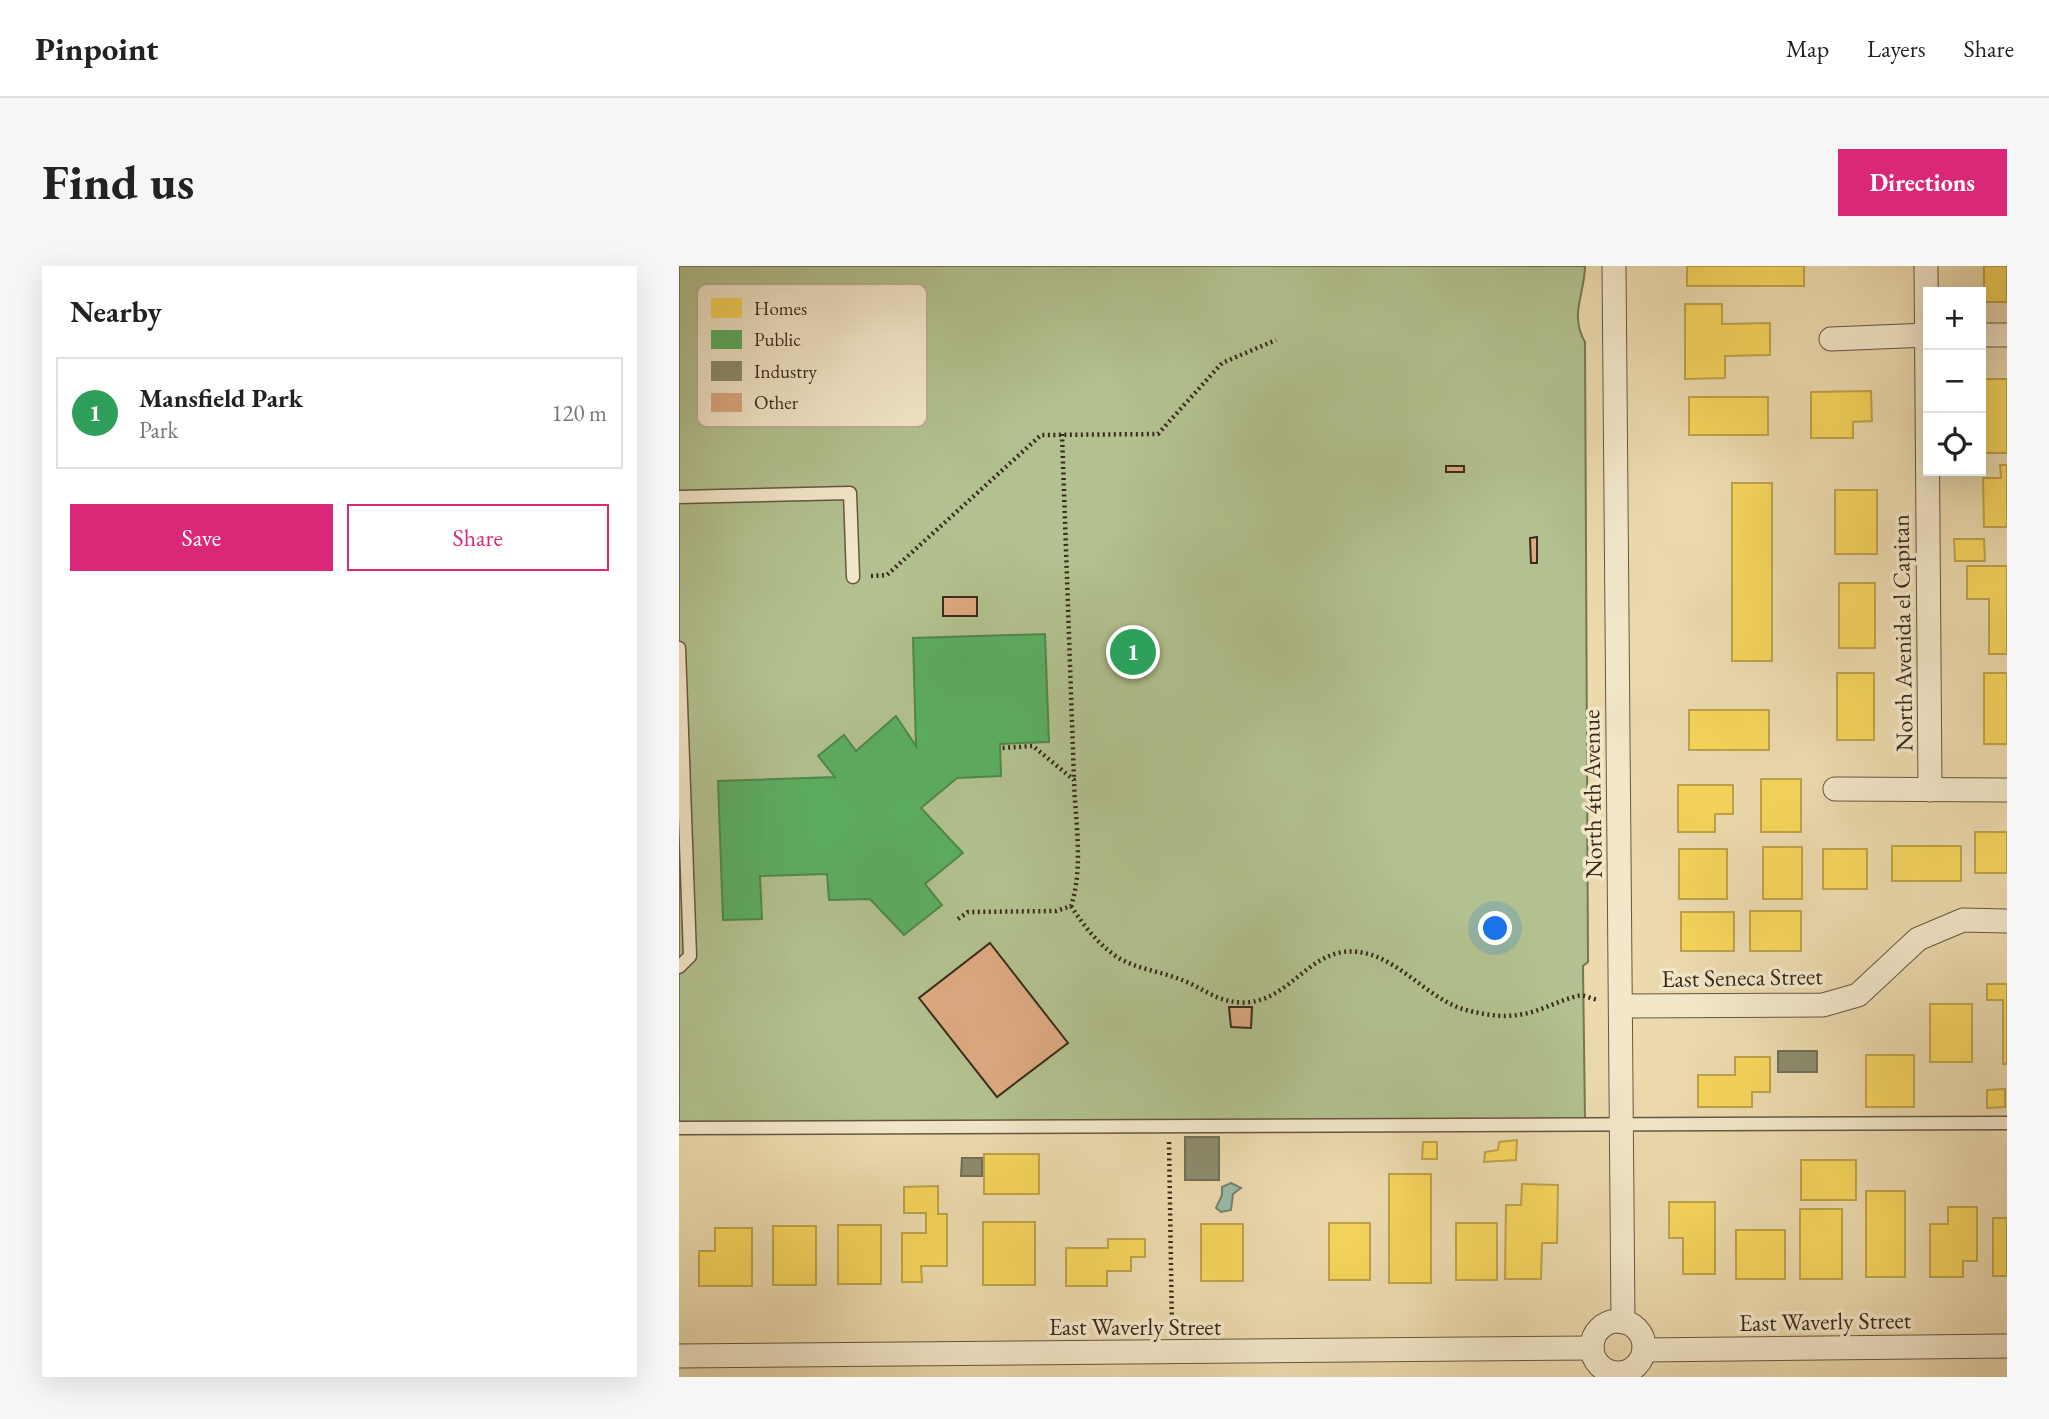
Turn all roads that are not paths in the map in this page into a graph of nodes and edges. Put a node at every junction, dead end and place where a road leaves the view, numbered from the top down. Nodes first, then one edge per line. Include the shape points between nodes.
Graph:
1 (1613, 266) edge
2 (1926, 266) edge
3 (1926, 287) edge
4 (1923, 335) edge
5 (1986, 335) edge
6 (2007, 335) edge
7 (1831, 339) dead end
8 (1927, 350) edge
9 (679, 497) edge
10 (853, 577) road end
11 (679, 648) edge
12 (1835, 789) dead end
13 (1930, 790) junction
14 (2007, 790) edge
15 (2007, 920) edge
16 (679, 967) edge
17 (1621, 1006) junction
18 (2007, 1123) edge
19 (1621, 1124) junction
20 (679, 1128) edge
21 (1623, 1322) junction
22 (2007, 1346) edge
23 (1592, 1348) junction
24 (1644, 1350) junction
25 (679, 1356) edge
26 (1620, 1375) edge

1 - 17 street, North 4th Avenue
2 - 3 street, North Avenida el Capitan
4 - 7 street
5 - 6 street
8 - 13 street, North Avenida el Capitan
9 - 10 lane via 851,493
11 - 16 lane via 690,956
12 - 13 street
13 - 14 street
15 - 17 street, East Seneca Street via 1963,920 1918,939 1858,995 1823,1005
17 - 19 street, North 4th Avenue
18 - 19 lane
19 - 20 lane
19 - 21 street, North 4th Avenue
21 - 23 street via 1603,1326
21 - 24 street via 1640,1334
22 - 24 street, East Waverly Street
23 - 25 street, East Waverly Street
23 - 26 street via 1598,1364
24 - 26 street via 1637,1365

